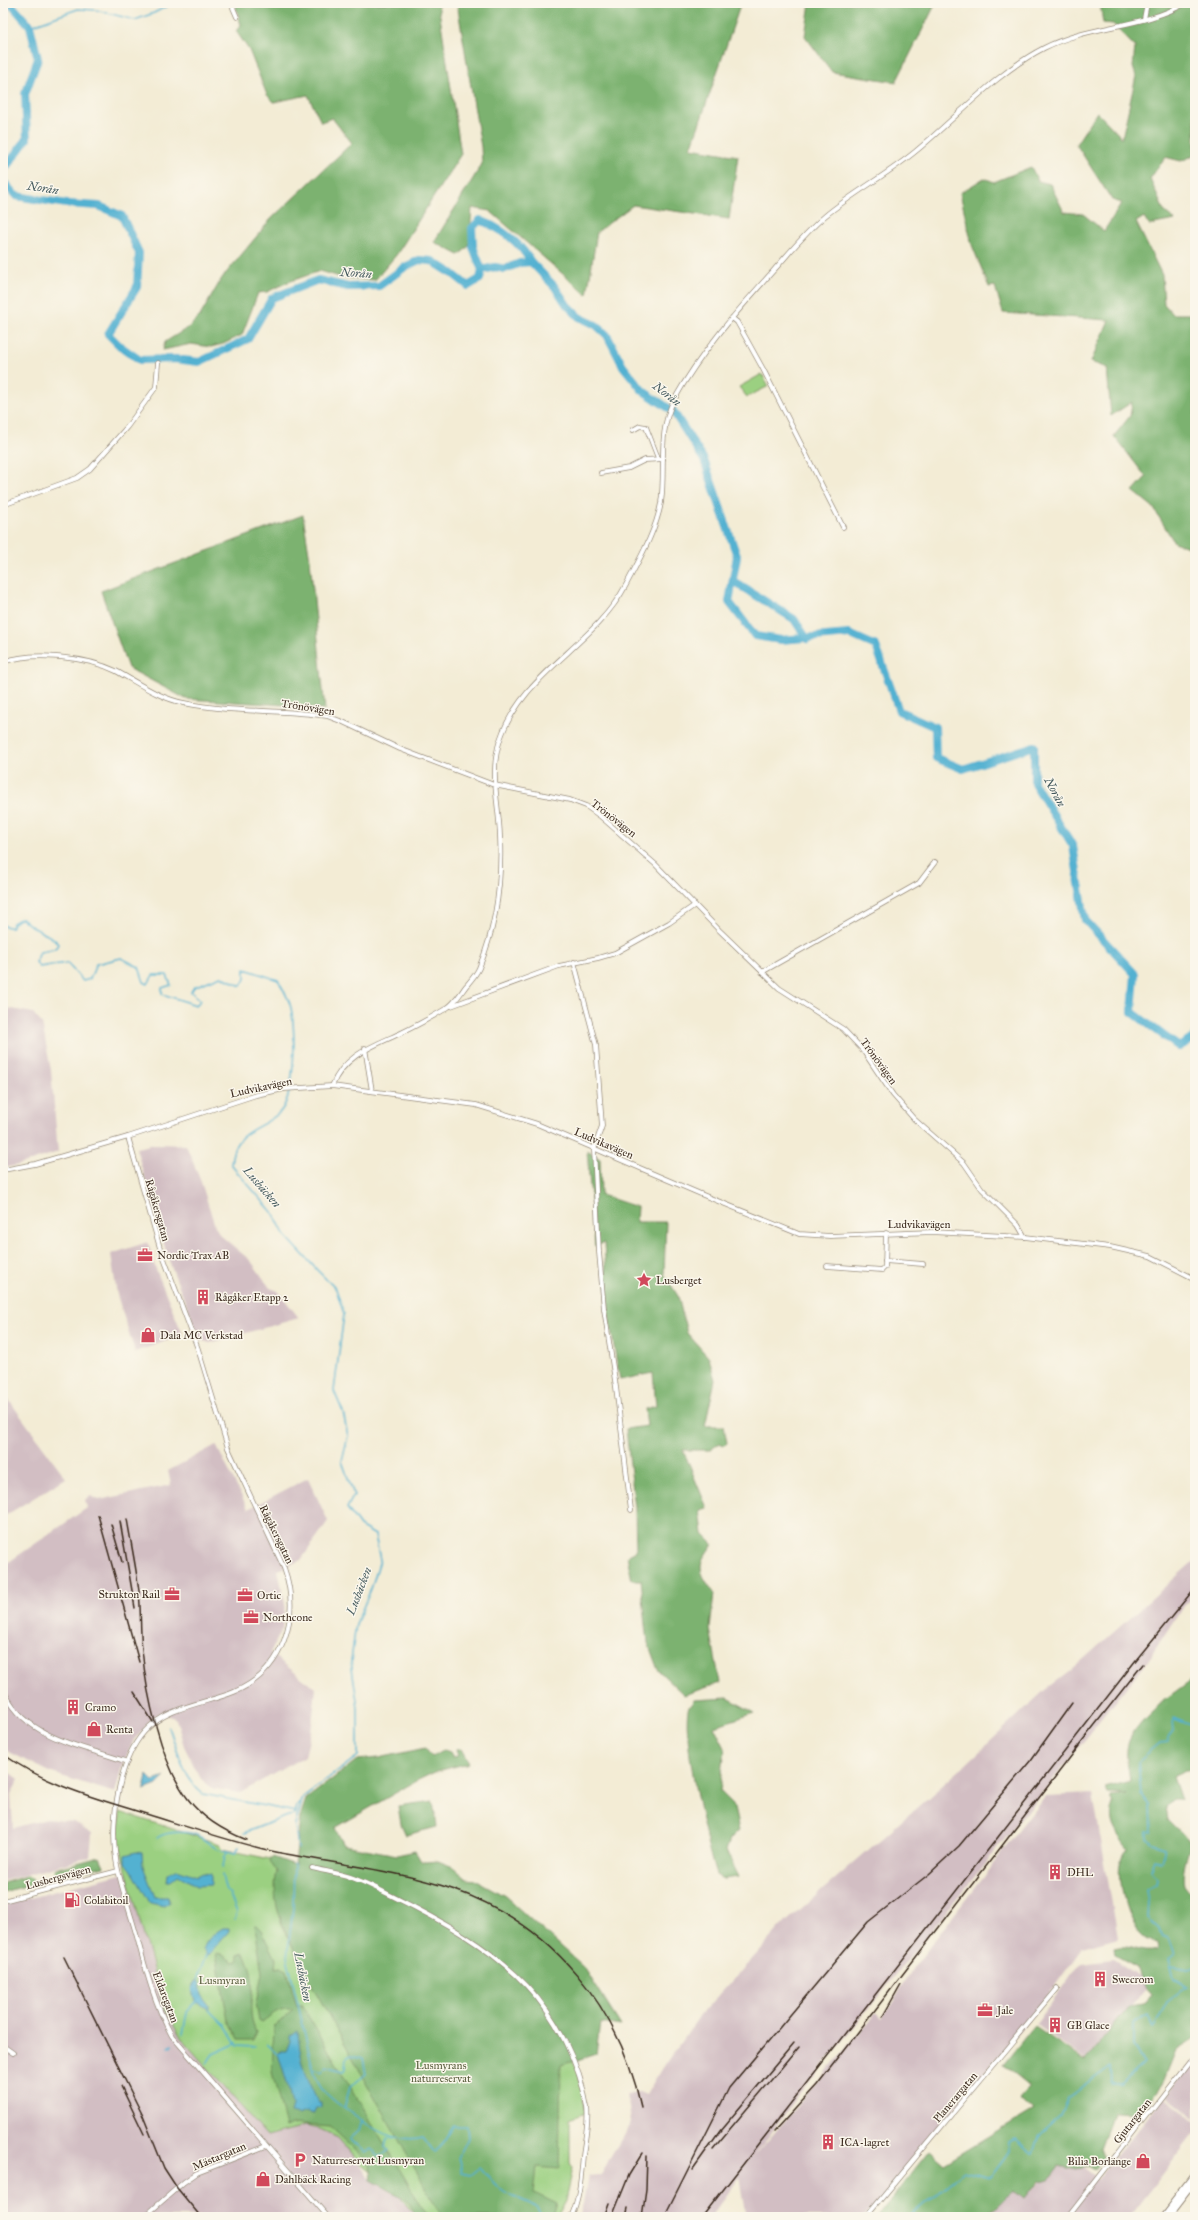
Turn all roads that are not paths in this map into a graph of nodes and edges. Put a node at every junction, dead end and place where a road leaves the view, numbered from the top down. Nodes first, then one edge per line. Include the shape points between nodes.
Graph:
1 (231, 3) edge
2 (1147, 3) edge
3 (1186, 3) edge
4 (237, 18) dead end
5 (1144, 19) junction
6 (732, 318) junction
7 (158, 363) dead end
8 (633, 430) dead end
9 (660, 458) junction
10 (601, 473) dead end
11 (3, 505) edge
12 (843, 527) dead end
13 (3, 661) edge
14 (494, 785) junction
15 (934, 862) dead end
16 (695, 905) junction
17 (574, 962) junction
18 (762, 972) junction
19 (450, 1006) junction
20 (365, 1048) junction
21 (332, 1086) junction
22 (372, 1091) junction
23 (128, 1137) junction
24 (594, 1149) junction
25 (3, 1170) edge
26 (886, 1233) junction
27 (1025, 1237) junction
28 (885, 1261) junction
29 (923, 1264) dead end
30 (827, 1266) dead end
31 (1195, 1272) edge
32 (1193, 1278) edge
33 (632, 1510) dead end
34 (3, 1688) edge
35 (127, 1762) junction
36 (312, 1868) dead end
37 (118, 1871) junction
38 (3, 1901) edge
39 (1057, 1988) dead end
40 (3, 2046) edge
41 (13, 2053) dead end
42 (1195, 2054) edge
43 (266, 2146) junction
44 (1195, 2174) edge
45 (1195, 2182) edge
46 (144, 2217) edge
47 (328, 2217) edge
48 (571, 2217) edge
49 (866, 2217) edge
50 (1068, 2217) edge
51 (1162, 2217) edge
52 (1168, 2217) edge

1 - 4 street
2 - 5 street
3 - 5 street
5 - 6 street via 1068,38 1023,60 915,152 823,218
6 - 9 street via 676,396 667,419
6 - 12 street via 737,322 763,369
7 - 11 street via 156,387 127,427 90,469 77,478
8 - 9 street via 640,426 646,427
9 - 10 street via 645,460 629,468
9 - 14 street via 662,491 657,519 627,584 602,620 540,677 514,710 497,748
13 - 14 street, Trönövägen via 30,657 75,660 111,669 182,703 326,716 400,749
14 - 16 street, Trönövägen via 570,800 586,806 655,864
14 - 19 street via 500,833 501,877 489,940 477,973
15 - 18 street via 919,883
16 - 17 street via 669,923 615,952
16 - 18 street, Trönövägen
17 - 19 street
17 - 24 street via 596,1045 602,1126
18 - 27 street, Trönövägen via 779,988 842,1029 857,1044 893,1095 914,1119 964,1163 982,1189 1018,1226
19 - 20 street via 402,1033
20 - 21 street via 346,1064
20 - 22 street
21 - 22 street, Ludvikavägen
21 - 23 street, Ludvikavägen via 284,1089 228,1103
22 - 24 street, Ludvikavägen via 476,1105 537,1124
23 - 25 street, Ludvikavägen via 35,1164
23 - 35 street, Rågåkersgatan via 160,1248 198,1349 228,1448 284,1568 292,1604 290,1627 275,1659 265,1670 246,1686 234,1692 173,1712 157,1722 134,1745
24 - 26 street, Ludvikavägen via 794,1232 830,1236
24 - 33 street via 604,1309
26 - 27 street, Ludvikavägen via 932,1232
26 - 28 street
27 - 32 street, Ludvikavägen via 1110,1247 1150,1256
28 - 29 street
28 - 30 street via 884,1269 878,1271
31 - 32 street
34 - 35 street via 12,1704 30,1724 48,1735
35 - 37 street, Rågåkersgatan via 120,1785 115,1820
36 - 48 street via 350,1877 425,1912 472,1941 527,1986 554,2022 577,2071 587,2120 580,2187 577,2204
37 - 38 street, Lusbergsvägen
37 - 43 street, Eldaregatan via 163,2020 182,2050
39 - 49 street, Planerargatan
40 - 41 street
42 - 50 street, Gjutargatan
43 - 46 street, Mästargatan via 197,2174
43 - 47 street, Eldaregatan
44 - 51 highway
45 - 52 highway

